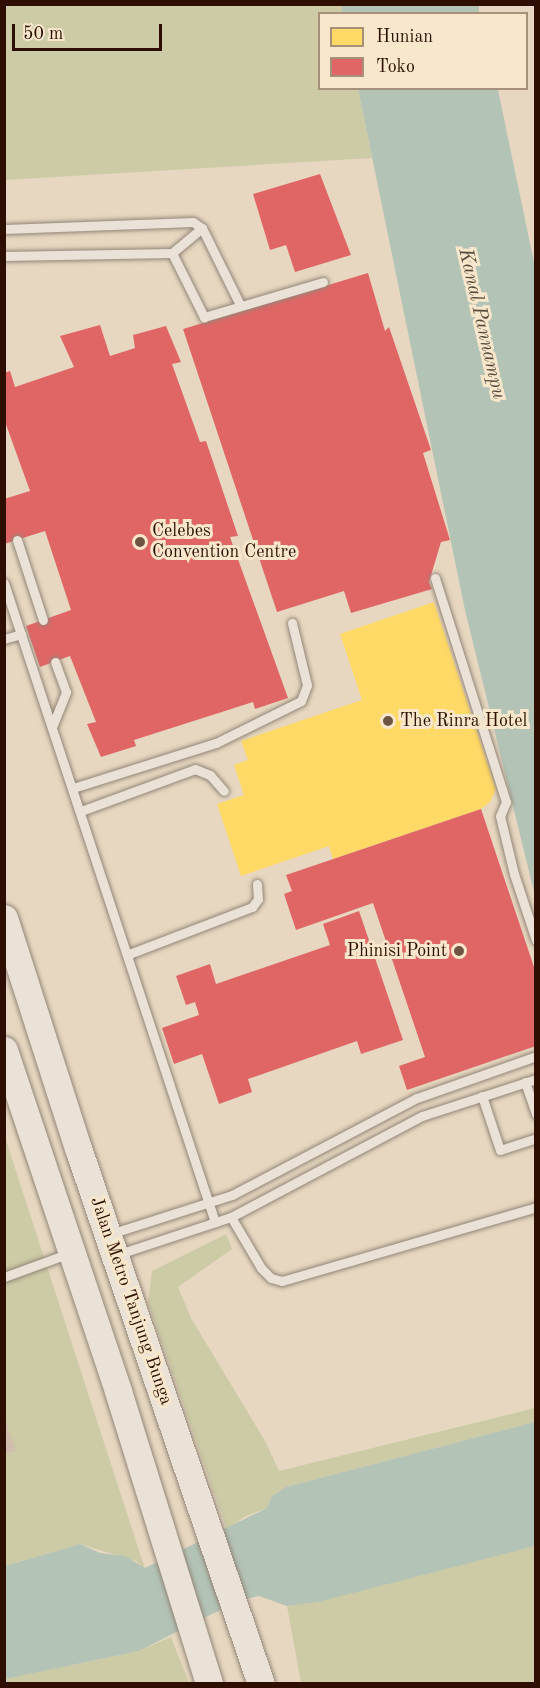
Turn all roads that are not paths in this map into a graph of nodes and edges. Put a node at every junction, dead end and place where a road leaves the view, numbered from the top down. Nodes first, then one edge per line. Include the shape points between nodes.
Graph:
1 (202, 228) junction
2 (4, 229) edge
3 (172, 253) junction
4 (4, 256) edge
5 (323, 282) dead end
6 (240, 305) junction
7 (17, 540) dead end
8 (435, 578) dead end
9 (4, 583) edge
10 (16, 619) junction
11 (44, 620) dead end
12 (4, 622) edge
13 (292, 623) dead end
14 (21, 633) junction
15 (4, 639) edge
16 (55, 662) dead end
17 (52, 727) junction
18 (73, 788) junction
19 (224, 791) dead end
20 (81, 811) junction
21 (257, 884) dead end
22 (4, 918) edge
23 (536, 940) edge
24 (129, 954) junction
25 (4, 1050) edge
26 (536, 1056) edge
27 (536, 1078) edge
28 (525, 1082) junction
29 (482, 1096) junction
30 (536, 1114) edge
31 (360, 1128) junction
32 (536, 1137) edge
33 (367, 1144) junction
34 (209, 1203) junction
35 (536, 1207) edge
36 (231, 1217) junction
37 (215, 1222) junction
38 (111, 1245) junction
39 (72, 1252) junction
40 (4, 1277) edge
41 (209, 1683) edge
42 (261, 1683) edge

1 - 2 lane via 183,222
1 - 3 lane
1 - 6 lane
3 - 4 lane
3 - 6 lane via 204,317
5 - 6 lane
7 - 11 lane
8 - 23 lane via 506,802 500,816 513,874
9 - 10 lane
10 - 12 lane
10 - 14 lane
13 - 18 lane via 307,685 301,701 216,743
14 - 15 lane
14 - 17 lane
16 - 17 lane via 66,692
17 - 18 lane
18 - 20 lane
19 - 20 lane via 210,775 195,769
20 - 24 lane
21 - 24 lane via 258,899 252,907
22 - 38 main road, Jalan Metro Tanjung Bunga
24 - 34 lane
25 - 39 main road
26 - 31 lane via 417,1098
27 - 28 lane
28 - 29 lane
28 - 30 lane
29 - 32 lane via 500,1150
29 - 33 lane via 423,1116
31 - 33 lane
31 - 34 lane via 232,1195
33 - 36 lane
34 - 37 lane
34 - 38 lane
35 - 36 lane via 282,1281 271,1278 261,1268
36 - 37 lane
37 - 38 lane
38 - 42 main road, Jalan Metro Tanjung Bunga
39 - 40 lane
39 - 41 main road

